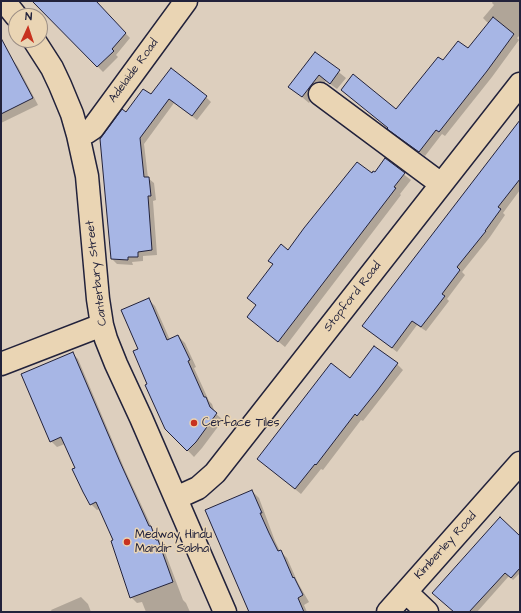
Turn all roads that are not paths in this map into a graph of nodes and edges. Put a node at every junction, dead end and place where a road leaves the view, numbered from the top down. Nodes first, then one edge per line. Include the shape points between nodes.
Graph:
1 (186, 1) edge
2 (39, 48) edge
3 (520, 84) edge
4 (320, 94) dead end
5 (78, 135) junction
6 (441, 184) junction
7 (102, 325) junction
8 (1, 364) edge
9 (520, 463) edge
10 (176, 498) junction
11 (406, 592) junction
12 (225, 612) edge
13 (388, 612) edge
14 (426, 612) edge

1 - 5 street, Adelaide Road via 93,128
2 - 5 street, Canterbury Street via 60,85
3 - 6 street, Stopford Road
4 - 6 street
5 - 7 street, Canterbury Street via 88,183
6 - 10 street, Stopford Road via 215,474 194,490
7 - 8 street
7 - 10 street, Canterbury Street via 116,364
9 - 11 street, Kimberley Road
10 - 12 street, Canterbury Street
11 - 13 street, Kimberley Road
11 - 14 street

